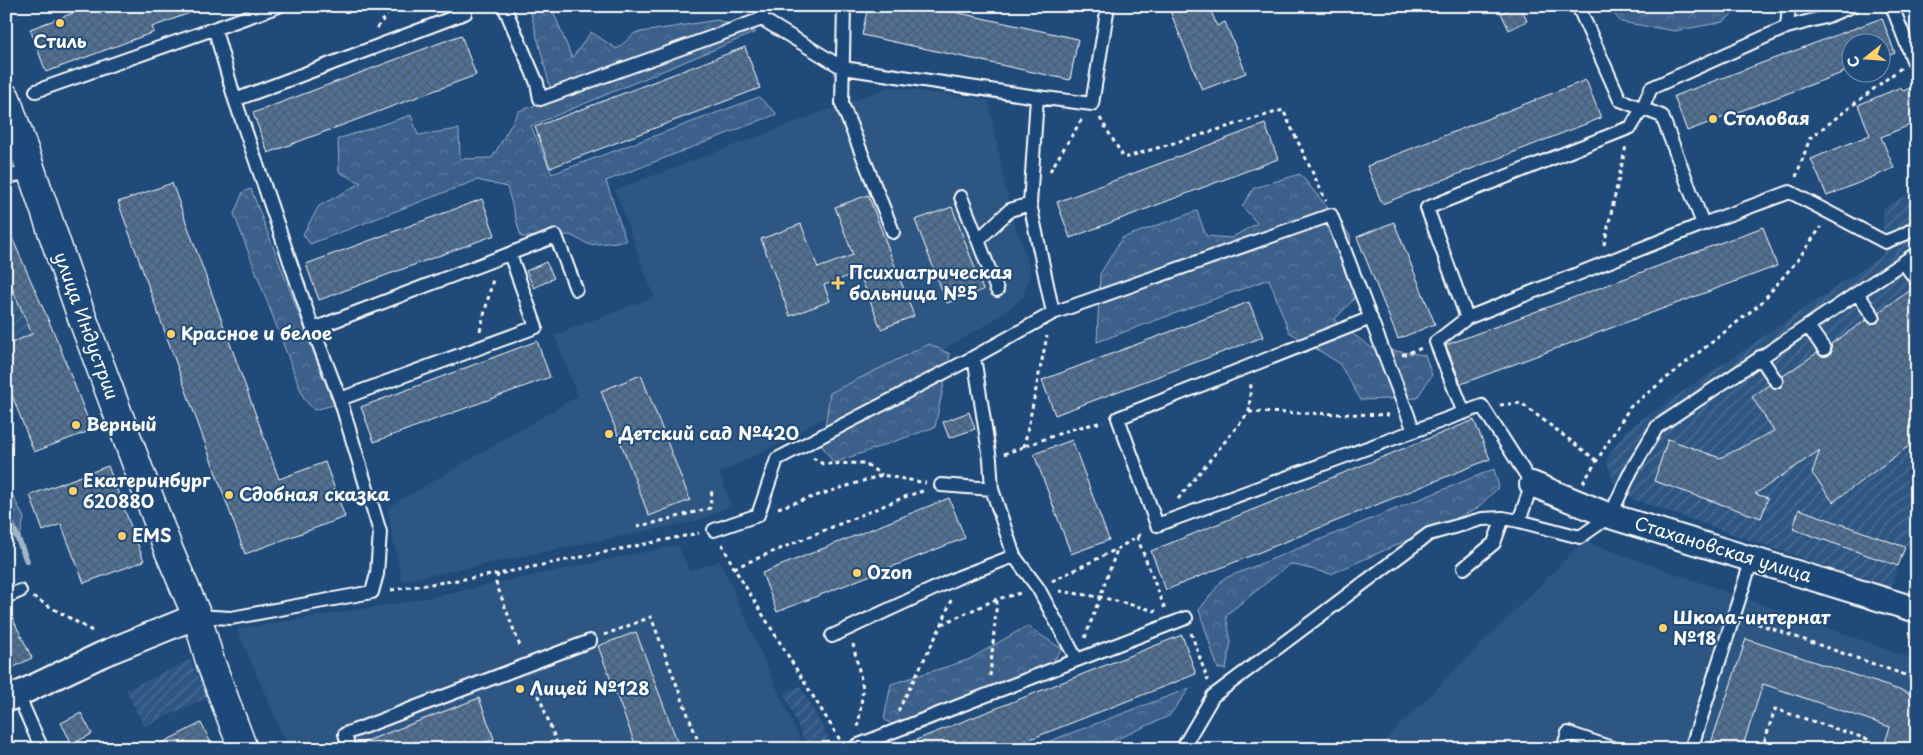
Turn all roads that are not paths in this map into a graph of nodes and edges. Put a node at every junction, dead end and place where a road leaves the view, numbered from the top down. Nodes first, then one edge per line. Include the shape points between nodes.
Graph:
1 (279, 6) edge
2 (465, 6) edge
3 (504, 6) edge
4 (844, 6) edge
5 (1108, 6) edge
6 (1579, 6) edge
7 (1789, 6) edge
8 (1852, 6) edge
9 (1892, 6) edge
10 (762, 13) edge
11 (1787, 27) junction
12 (215, 30) junction
13 (1913, 60) road end
14 (843, 68) junction
15 (36, 91) dead end
16 (6, 98) edge
17 (1037, 98) junction
18 (235, 100) junction
19 (1643, 108) junction
20 (32, 170) junction
21 (6, 178) edge
22 (961, 196) dead end
23 (1030, 204) junction
24 (1703, 224) junction
25 (1917, 226) edge
26 (893, 232) dead end
27 (978, 240) junction
28 (1917, 253) edge
29 (510, 254) junction
30 (1904, 262) junction
31 (1917, 281) edge
32 (576, 290) dead end
33 (997, 290) dead end
34 (1857, 293) junction
35 (1053, 313) junction
36 (1873, 316) dead end
37 (1371, 318) junction
38 (1467, 318) junction
39 (1808, 326) junction
40 (313, 329) junction
41 (1824, 349) dead end
42 (974, 357) junction
43 (1760, 358) junction
44 (1776, 381) dead end
45 (340, 399) junction
46 (1464, 413) junction
47 (1414, 431) junction
48 (1532, 484) junction
49 (941, 486) road end
50 (992, 489) junction
51 (1610, 516) junction
52 (1503, 518) junction
53 (1518, 521) junction
54 (714, 530) road end
55 (1014, 556) junction
56 (1752, 559) junction
57 (1464, 568) dead end
58 (20, 591) road end
59 (6, 597) edge
60 (1917, 610) edge
61 (197, 616) junction
62 (1186, 618) road end
63 (832, 636) dead end
64 (590, 641) road end
65 (1077, 660) junction
66 (12, 697) edge
67 (856, 746) road end
68 (42, 749) edge
69 (243, 749) edge
70 (349, 749) edge
71 (1182, 749) edge
72 (1563, 749) edge
73 (1615, 749) edge
74 (1691, 749) edge

1 - 12 lane
2 - 18 lane via 464,13
3 - 10 lane via 537,83 540,99
4 - 14 lane
5 - 17 lane via 1092,104
6 - 19 lane via 1620,100
7 - 11 lane
8 - 11 lane
9 - 13 lane
10 - 14 lane
11 - 19 lane via 1651,88
12 - 15 lane
12 - 18 lane
14 - 17 lane
14 - 26 lane via 842,104
16 - 20 street, улица Индустрии
17 - 23 lane
18 - 40 lane
19 - 24 lane via 1662,116
19 - 38 lane via 1631,127 1428,208
20 - 21 lane
20 - 61 street, улица Индустрии via 79,309 169,551
22 - 27 lane
23 - 27 lane via 1010,210
23 - 35 lane
24 - 25 lane via 1790,192 1885,242
24 - 38 lane
27 - 33 lane
28 - 30 lane
29 - 32 lane via 556,236
29 - 40 lane
29 - 45 lane via 536,327
30 - 31 lane
30 - 34 lane
34 - 36 lane
34 - 39 lane
35 - 37 lane via 1331,214
35 - 42 lane
37 - 47 lane
37 - 47 lane via 1118,418 1157,525
38 - 46 lane via 1436,342
39 - 41 lane
39 - 43 lane
40 - 45 lane
42 - 50 lane
42 - 54 lane via 777,459 758,516
43 - 44 lane
43 - 51 lane via 1657,426
45 - 61 lane via 380,532 377,574 372,592 230,618
46 - 47 lane
46 - 48 lane via 1482,406
48 - 51 street, Стахановская улица
48 - 53 lane
49 - 50 lane
50 - 55 lane
51 - 53 lane via 1580,537
51 - 56 street, Стахановская улица
52 - 53 lane
52 - 57 lane via 1494,544
52 - 71 lane via 1482,519 1429,534 1213,696
55 - 63 lane via 959,577
55 - 65 lane via 1038,588
56 - 60 street, Стахановская улица
56 - 74 lane
58 - 59 lane
61 - 66 street via 103,654
61 - 69 street, улица Индустрии
62 - 65 lane
64 - 70 lane via 345,734
65 - 67 lane
66 - 68 lane
72 - 73 lane via 1568,734

